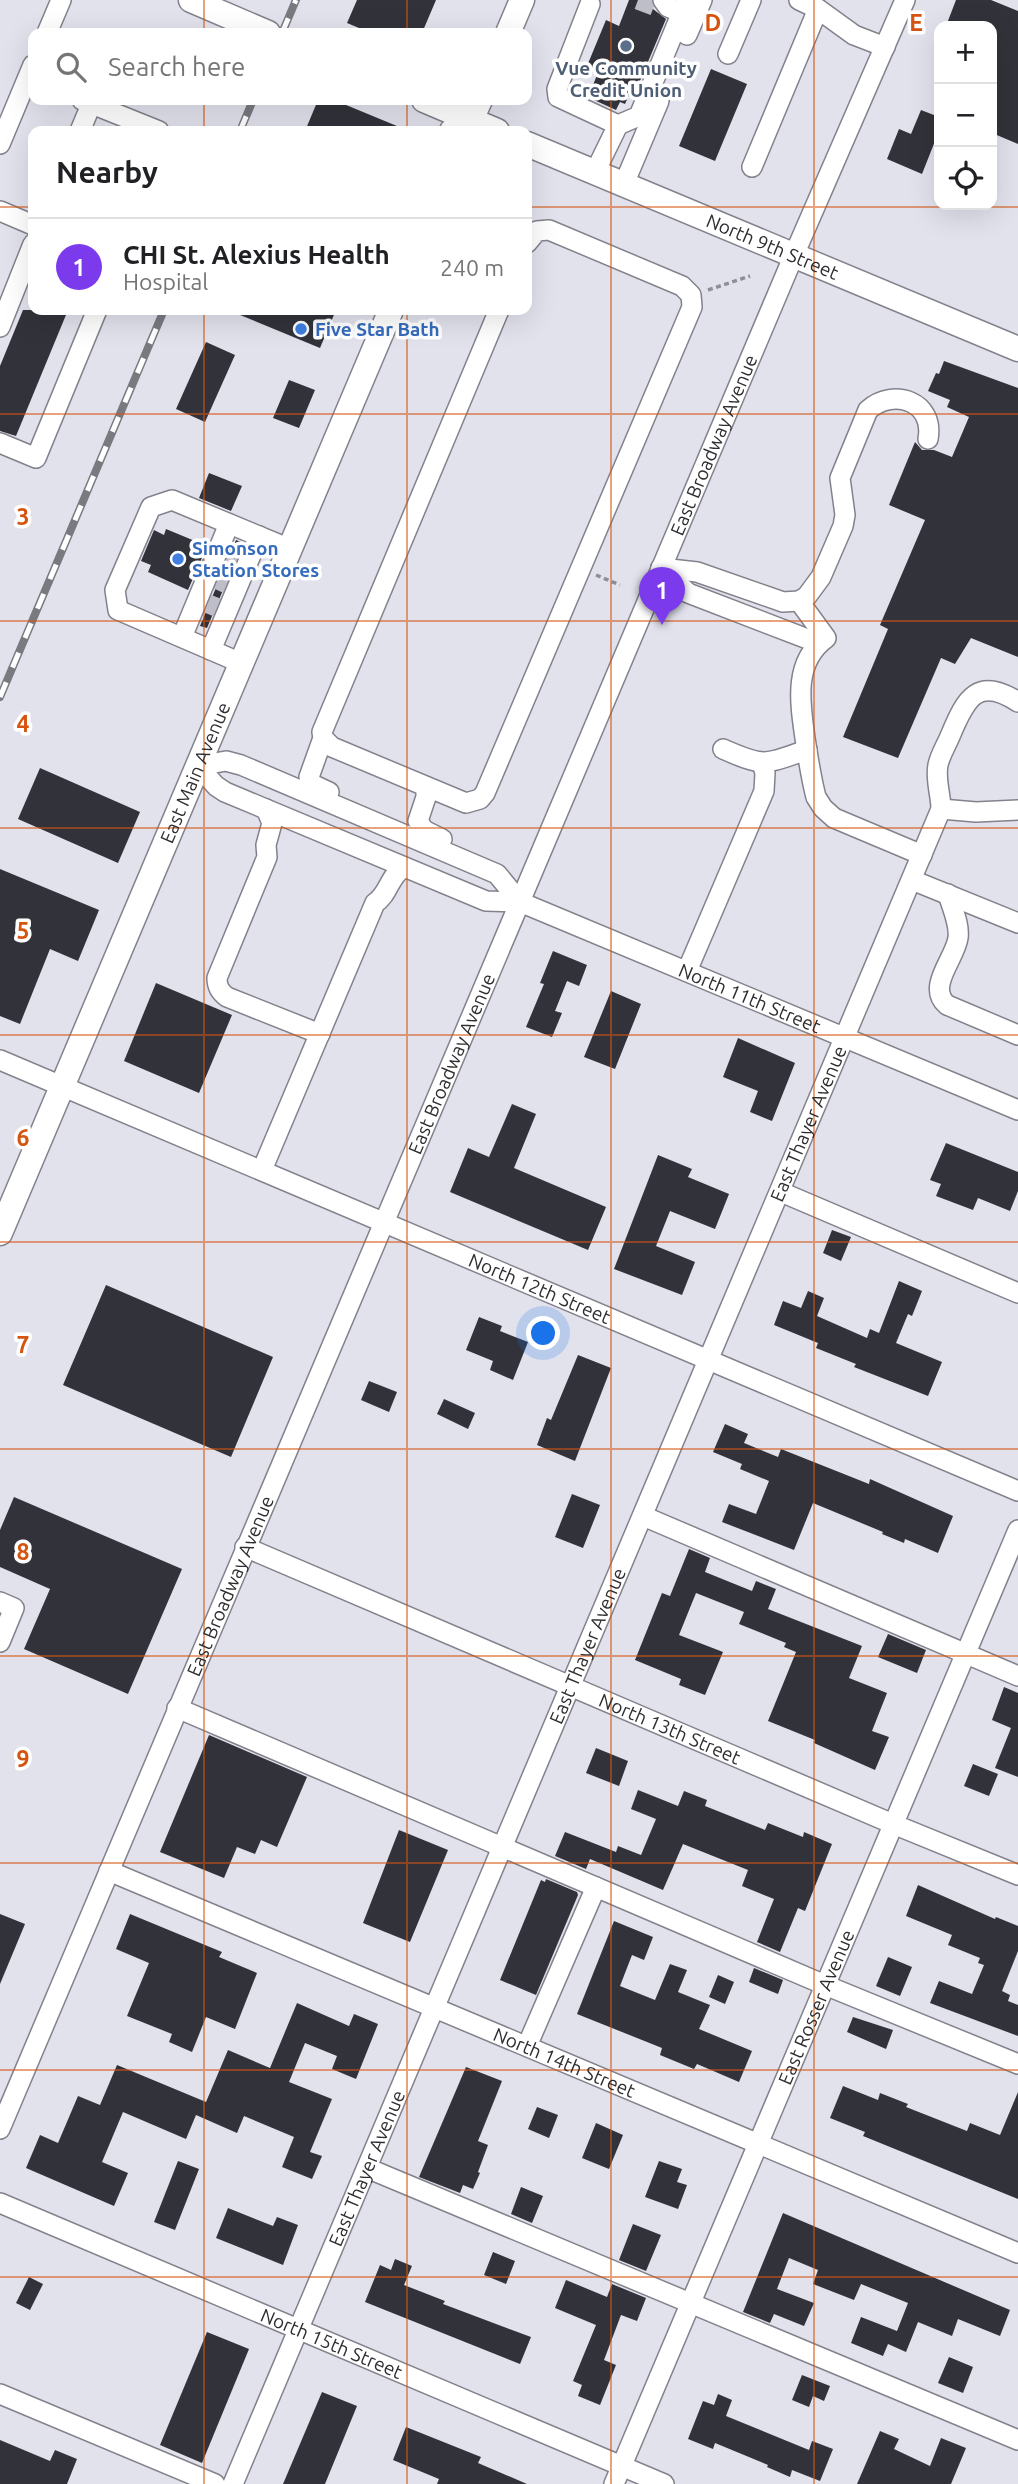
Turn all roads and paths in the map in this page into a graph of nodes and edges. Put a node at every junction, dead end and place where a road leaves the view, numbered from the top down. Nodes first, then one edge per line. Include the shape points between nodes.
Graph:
1 (61, 0) edge
2 (191, 0) edge
3 (522, 0) edge
4 (702, 0) edge
5 (751, 0) edge
6 (799, 0) edge
7 (905, 0) edge
8 (588, 1) edge
9 (671, 5) edge
10 (818, 9) junction
11 (49, 28) edge
12 (256, 28) edge
13 (510, 28) edge
14 (885, 47) junction
15 (728, 54) dead end
16 (28, 83) edge
17 (88, 105) edge
18 (98, 105) edge
19 (435, 105) edge
20 (469, 121) edge
21 (618, 124) junction
22 (82, 126) edge
23 (147, 126) edge
24 (0, 144) edge
25 (532, 146) edge
26 (752, 167) dead end
27 (595, 172) junction
28 (624, 184) junction
29 (0, 211) edge
30 (28, 223) edge
31 (532, 238) edge
32 (794, 255) junction
33 (28, 257) edge
34 (750, 276) dead end
35 (703, 292) dead end
36 (95, 315) edge
37 (389, 315) edge
38 (497, 315) edge
39 (0, 327) edge
40 (1018, 349) edge
41 (928, 439) dead end
42 (0, 443) edge
43 (229, 524) junction
44 (259, 536) junction
45 (290, 549) junction
46 (662, 568) junction
47 (593, 573) dead end
48 (620, 586) dead end
49 (799, 601) junction
50 (182, 638) junction
51 (818, 643) junction
52 (211, 650) junction
53 (241, 663) junction
54 (1018, 702) edge
55 (323, 738) junction
56 (723, 750) dead end
57 (807, 750) junction
58 (762, 763) junction
59 (198, 765) junction
60 (426, 787) junction
61 (285, 807) junction
62 (941, 809) junction
63 (1018, 810) edge
64 (363, 817) junction
65 (393, 852) junction
66 (922, 855) junction
67 (470, 862) junction
68 (912, 880) junction
69 (948, 894) junction
70 (520, 902) junction
71 (1018, 923) edge
72 (687, 971) junction
73 (320, 1034) junction
74 (1018, 1035) edge
75 (845, 1037) junction
76 (0, 1060) edge
77 (62, 1086) junction
78 (1018, 1110) edge
79 (262, 1170) junction
80 (781, 1192) junction
81 (384, 1222) junction
82 (0, 1233) edge
83 (1018, 1293) edge
84 (708, 1359) junction
85 (1018, 1491) edge
86 (642, 1516) junction
87 (1018, 1530) edge
88 (245, 1547) junction
89 (7, 1605) edge
90 (0, 1642) edge
91 (965, 1654) junction
92 (1018, 1676) edge
93 (571, 1687) junction
94 (177, 1708) junction
95 (893, 1824) junction
96 (503, 1847) junction
97 (109, 1871) junction
98 (1018, 1875) edge
99 (596, 1887) junction
100 (825, 1985) junction
101 (435, 2008) junction
102 (527, 2046) junction
103 (1018, 2064) edge
104 (0, 2129) edge
105 (759, 2144) junction
106 (367, 2168) junction
107 (0, 2203) edge
108 (1018, 2253) edge
109 (690, 2303) junction
110 (298, 2330) junction
111 (0, 2394) edge
112 (1018, 2440) edge
113 (617, 2475) edge
114 (215, 2484) edge
115 (233, 2484) edge
116 (664, 2484) edge

1 - 11 street
2 - 12 main road
3 - 13 main road
4 - 28 street
5 - 15 street
6 - 10 street
7 - 14 street, East Broadway Avenue
8 - 21 street via 558,97
9 - 21 street via 639,116
10 - 14 street via 854,34
10 - 26 street
14 - 32 street, East Broadway Avenue
16 - 24 street
17 - 22 street
18 - 23 street
19 - 20 main road
21 - 27 street
25 - 27 main road, North 9th Street
27 - 28 main road, North 9th Street
28 - 32 main road, North 9th Street
29 - 30 street
31 - 60 street via 549,230 682,286 691,295 692,307 485,793 467,803
32 - 40 main road, North 9th Street
32 - 46 street, East Broadway Avenue
33 - 39 street
34 - 35 path
36 - 42 street via 36,458
37 - 45 main road, East Main Avenue
38 - 55 street via 323,726
41 - 49 street via 928,418 913,403 892,398 868,410 843,467 843,526 815,587
43 - 44 street
43 - 50 street via 222,553
43 - 50 street via 172,500 151,507 115,590 118,610
44 - 45 street
44 - 52 street
45 - 53 main road, East Main Avenue
46 - 49 street via 697,572 783,602
46 - 51 street via 688,593
46 - 70 street, East Broadway Avenue
47 - 48 path
49 - 51 street via 826,638
50 - 52 street
51 - 57 street via 801,679
52 - 53 street
53 - 59 main road, East Main Avenue
54 - 62 street via 984,690 961,709 938,765
55 - 60 street via 332,747
55 - 61 street via 311,744
55 - 64 street via 308,773 310,781 348,801
56 - 58 street
57 - 58 street
57 - 66 street via 823,808 834,818
58 - 72 street via 764,791
59 - 61 street via 216,786
59 - 61 street via 226,761
59 - 77 main road, East Main Avenue
60 - 65 street via 414,798
60 - 67 street via 420,826
61 - 64 street
61 - 65 street
61 - 73 street via 266,845 267,857 217,978 227,997
62 - 63 street
62 - 66 street, East Thayer Avenue
64 - 65 street
65 - 67 street
65 - 70 street via 486,901
65 - 73 street via 384,894 375,903
66 - 68 street, East Thayer Avenue
67 - 70 street via 498,874
68 - 69 street
68 - 75 street, East Thayer Avenue
69 - 71 street
69 - 74 street via 958,939 939,997 947,1005
70 - 72 street, North 11th Street
70 - 81 street, East Broadway Avenue
72 - 75 street, North 11th Street
73 - 79 street
75 - 78 street, North 11th Street
75 - 80 street, East Thayer Avenue
76 - 77 street, North 12th Street
77 - 79 street, North 12th Street
77 - 82 main road, East Main Avenue
79 - 81 street, North 12th Street
80 - 83 street
80 - 84 street, East Thayer Avenue
81 - 84 street, North 12th Street
81 - 88 street, East Broadway Avenue
84 - 85 street, North 12th Street
84 - 86 street, East Thayer Avenue
86 - 91 street
86 - 93 street, East Thayer Avenue
87 - 91 street, East Rosser Avenue
88 - 93 street, North 13th Street
88 - 94 street, East Broadway Avenue
89 - 90 street
91 - 92 street
91 - 95 street, East Rosser Avenue
93 - 95 street, North 13th Street
93 - 96 street, East Thayer Avenue
94 - 96 street
94 - 97 street, East Broadway Avenue
95 - 98 street, North 13th Street
95 - 100 street, East Rosser Avenue
96 - 99 street
96 - 101 street, East Thayer Avenue
97 - 101 street, North 14th Street
97 - 104 street, East Broadway Avenue
99 - 100 street
99 - 102 street
100 - 103 street
100 - 105 street, East Rosser Avenue
101 - 102 street, North 14th Street
101 - 106 street, East Thayer Avenue
102 - 105 street, North 14th Street
105 - 108 street, North 14th Street
105 - 109 street, East Rosser Avenue
106 - 109 street
106 - 110 street, East Thayer Avenue
107 - 110 street, North 15th Street
109 - 112 street
109 - 113 street, East Rosser Avenue
110 - 113 street, North 15th Street
110 - 115 street, East Thayer Avenue
111 - 114 street
113 - 116 street, North 15th Street

